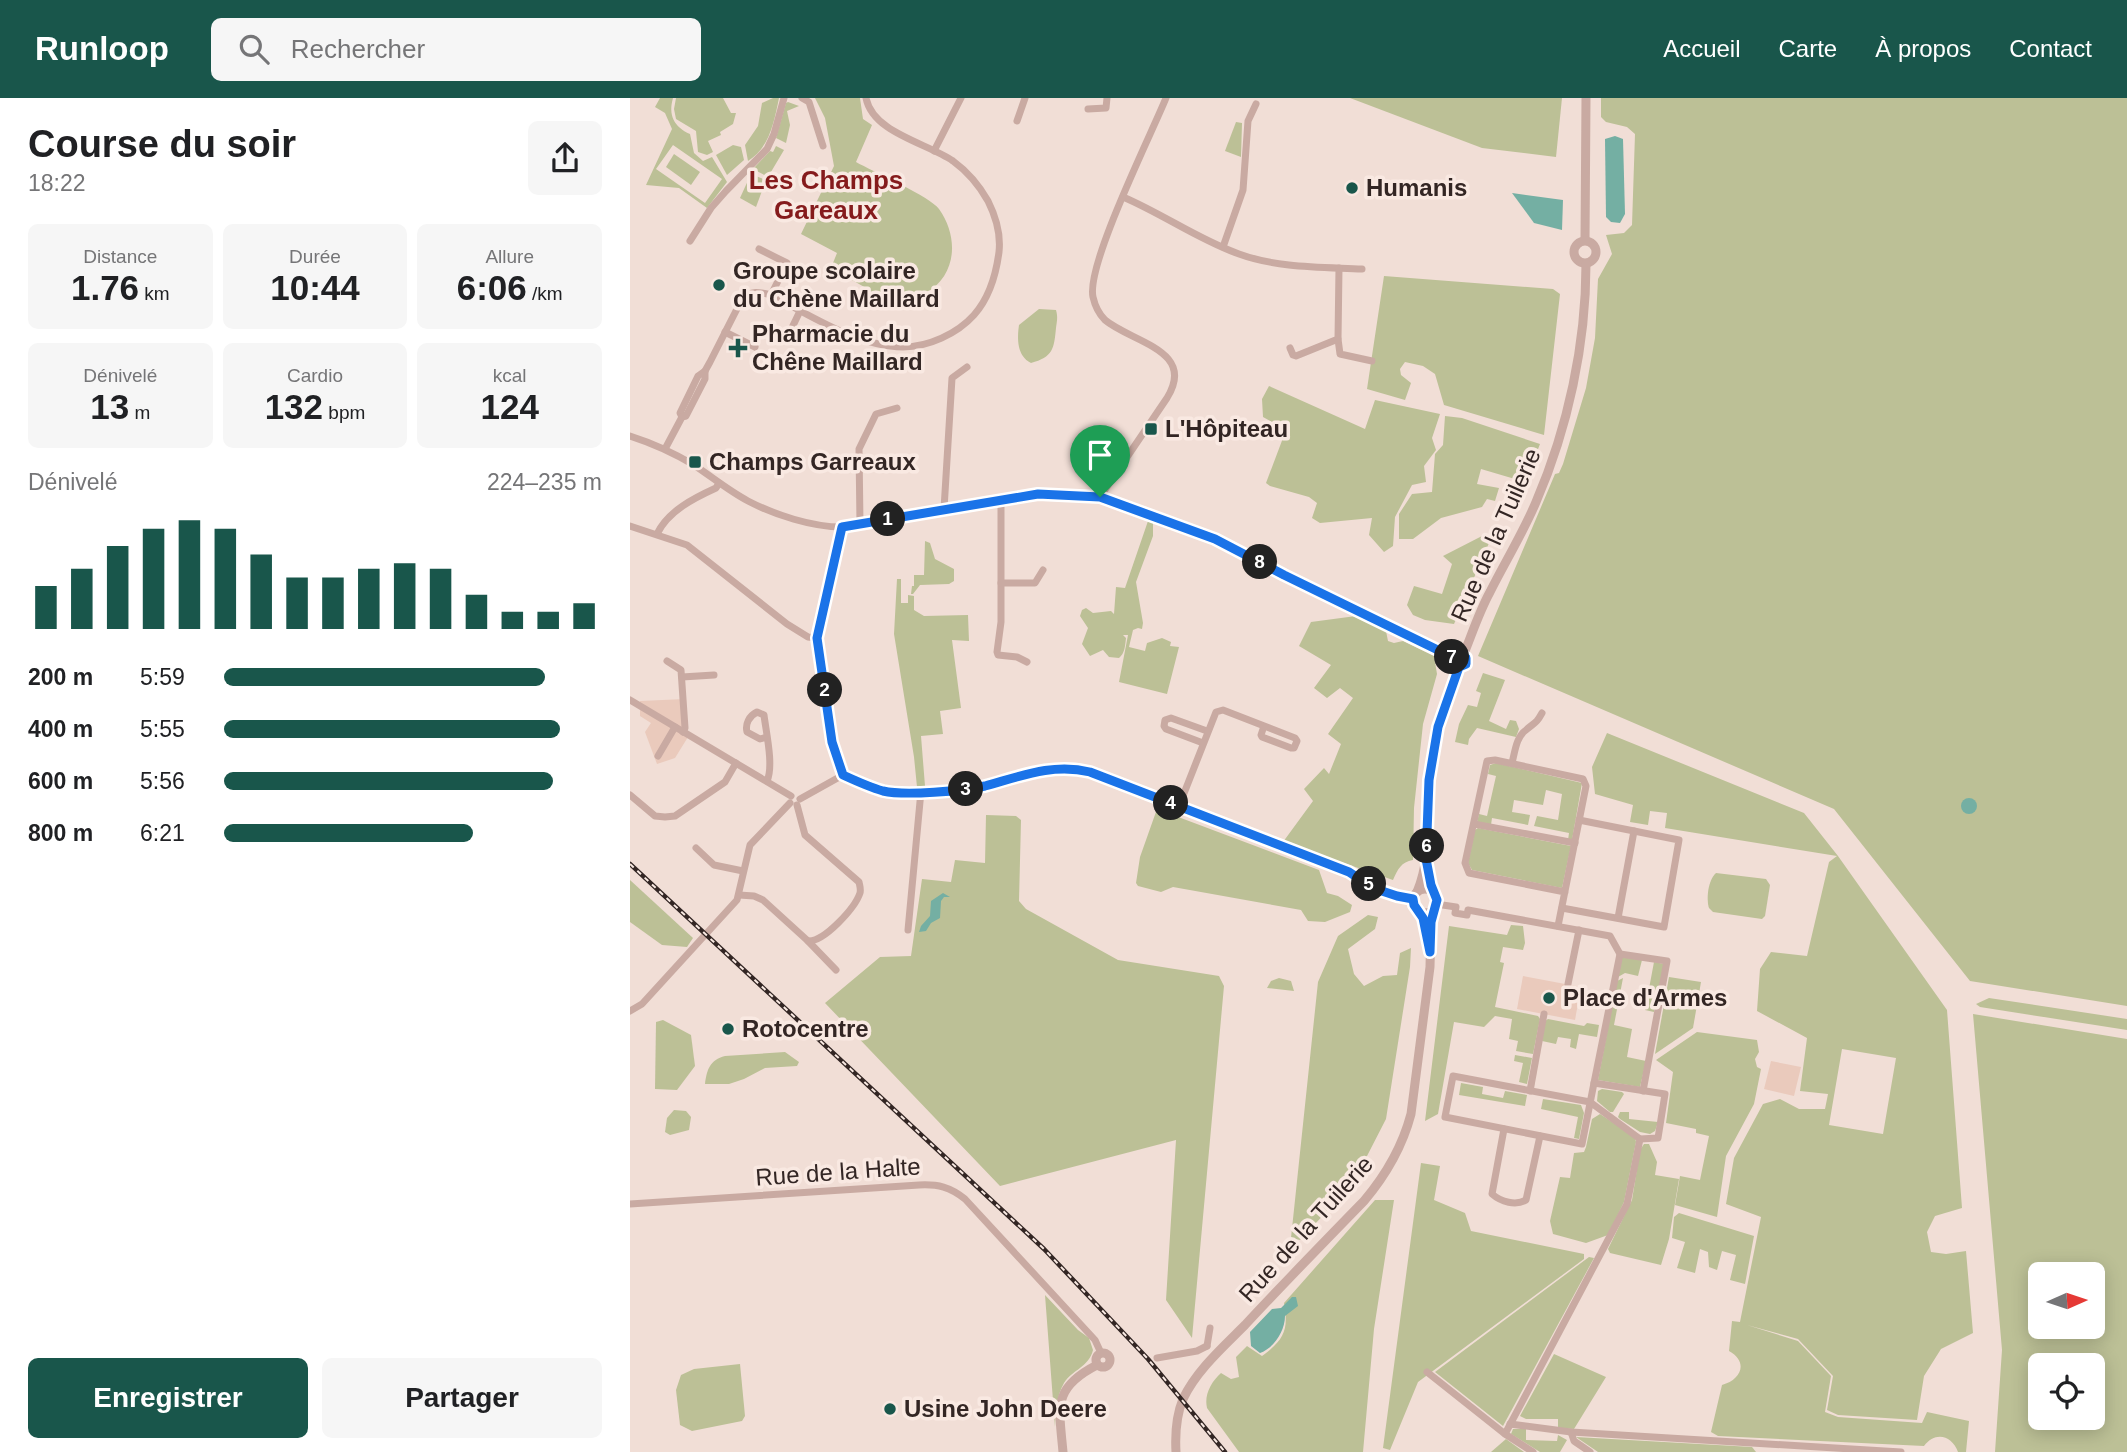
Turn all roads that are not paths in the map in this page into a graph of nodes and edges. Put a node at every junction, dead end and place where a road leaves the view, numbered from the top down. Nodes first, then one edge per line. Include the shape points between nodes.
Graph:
1 (784, 98) edge
2 (802, 98) edge
3 (866, 98) edge
4 (961, 98) edge
5 (1025, 98) edge
6 (1107, 98) edge
7 (1167, 98) edge
8 (1586, 98) edge
9 (1256, 104) dead end
10 (1088, 109) dead end
11 (1017, 121) dead end
12 (823, 146) dead end
13 (934, 151) junction
14 (1123, 198) junction
15 (1585, 240) junction
16 (690, 241) dead end
17 (1223, 247) junction
18 (759, 249) dead end
19 (1586, 264) junction
20 (1339, 268) junction
21 (1362, 269) dead end
22 (771, 295) junction
23 (800, 310) junction
24 (725, 332) junction
25 (788, 335) dead end
26 (1338, 339) junction
27 (755, 347) dead end
28 (1290, 348) dead end
29 (1372, 361) dead end
30 (967, 367) dead end
31 (897, 408) dead end
32 (630, 436) edge
33 (665, 449) junction
34 (719, 484) junction
35 (1100, 497) junction
36 (1001, 499) junction
37 (944, 509) junction
38 (860, 524) junction
39 (630, 526) edge
40 (842, 527) junction
41 (657, 534) junction
42 (1043, 570) dead end
43 (1002, 583) junction
44 (817, 638) junction
45 (1459, 660) junction
46 (667, 662) dead end
47 (1027, 662) dead end
48 (714, 675) dead end
49 (682, 677) junction
50 (630, 701) edge
51 (1542, 713) dead end
52 (1265, 726) junction
53 (675, 727) junction
54 (683, 732) junction
55 (1207, 732) junction
56 (767, 737) dead end
57 (1203, 743) junction
58 (659, 756) dead end
59 (736, 763) junction
60 (1512, 764) junction
61 (843, 775) junction
62 (767, 781) junction
63 (921, 792) junction
64 (630, 795) edge
65 (794, 801) junction
66 (1179, 806) junction
67 (1579, 820) junction
68 (1474, 824) junction
69 (1634, 831) junction
70 (1575, 843) junction
71 (696, 848) dead end
72 (1426, 859) junction
73 (743, 871) junction
74 (1565, 892) junction
75 (739, 895) junction
76 (1415, 896) junction
77 (1435, 902) junction
78 (1562, 908) junction
79 (1418, 910) junction
80 (1618, 918) junction
81 (1558, 926) junction
82 (908, 930) dead end
83 (1579, 930) junction
84 (808, 941) junction
85 (1430, 952) junction
86 (1620, 954) junction
87 (836, 970) dead end
88 (1568, 984) dead end
89 (630, 1011) edge
90 (1544, 1014) dead end
91 (1594, 1083) junction
92 (1531, 1091) junction
93 (1643, 1091) junction
94 (1590, 1102) junction
95 (1504, 1129) junction
96 (1540, 1136) junction
97 (1640, 1139) junction
98 (630, 1205) edge
99 (1210, 1328) dead end
100 (1207, 1346) junction
101 (1101, 1353) joint
102 (1215, 1356) junction
103 (1157, 1358) dead end
104 (1427, 1372) dead end
105 (1510, 1424) junction
106 (1571, 1432) junction
107 (1505, 1434) junction
108 (1063, 1452) edge
109 (1177, 1452) edge
110 (1533, 1452) edge
111 (1590, 1452) edge
112 (1901, 1452) edge

1 - 16 street via 767,149 718,200
2 - 12 street via 809,102
3 - 13 street via 881,123
4 - 13 street
5 - 11 street
6 - 10 street via 1105,108
7 - 14 street
8 - 15 street
9 - 17 street via 1248,121 1243,190
13 - 23 street via 952,161 982,190 997,225 996,272 972,318 947,335 905,347 865,342
14 - 17 street
14 - 35 street via 1094,276 1095,304 1110,323 1164,355 1175,381
15 - 19 street via 1577,244 1574,254
15 - 19 street via 1595,245 1597,252
17 - 20 street via 1265,261
18 - 22 street via 788,263
19 - 45 street, Rue de la Tuilerie via 1580,340 1558,444 1535,505
20 - 21 street
20 - 26 street
22 - 23 street
22 - 24 street via 757,292 745,296
23 - 25 street
24 - 27 street
24 - 33 street via 705,379
26 - 28 street via 1296,356
26 - 29 street via 1340,354
30 - 37 street via 952,378
31 - 38 street via 876,414 859,447
32 - 33 street
33 - 34 street
34 - 40 street via 763,508
34 - 41 street via 680,508
35 - 36 street via 1038,494
35 - 45 street via 1215,539
36 - 37 street
36 - 43 street
37 - 38 street
38 - 40 street
39 - 41 street
40 - 44 street
41 - 44 street via 687,545 787,624
42 - 43 street via 1035,583
43 - 47 street via 997,652
44 - 61 street via 832,742
45 - 72 street, Rue de la Tuilerie via 1433,751
46 - 49 street via 681,670
48 - 49 street
49 - 54 street
50 - 53 street
51 - 60 street via 1518,741
52 - 52 street via 1295,738 1294,747 1262,737
52 - 55 street via 1221,710 1214,714
53 - 54 street
53 - 58 street
54 - 59 street
55 - 57 street
55 - 57 street via 1171,718 1165,720 1166,729
56 - 62 street
57 - 66 street
59 - 62 street
59 - 64 street via 725,782 681,813 655,816
60 - 67 street via 1583,779 1586,786
60 - 68 street via 1487,761
61 - 63 street via 882,790
61 - 65 street
62 - 65 street
63 - 66 street via 971,789 1050,768 1076,769
63 - 82 street
65 - 73 street via 750,845
65 - 84 street via 806,835 860,887 850,909 830,931
66 - 76 street via 1349,872 1373,888
67 - 69 street
67 - 70 street
68 - 70 street
68 - 74 street via 1465,863 1469,873
69 - 80 street
69 - 80 street via 1679,840 1664,927
70 - 74 street
71 - 73 street via 714,865
72 - 76 street, Rue de la Tuilerie
72 - 77 street, Rue de la Tuilerie
73 - 75 street
74 - 78 street
75 - 84 street via 763,900
75 - 89 street
76 - 77 street via 1425,889
76 - 79 street
77 - 79 street via 1426,913
77 - 81 street via 1456,907 1455,913 1467,915 1468,910
77 - 85 street, Rue de la Tuilerie
78 - 80 street
78 - 81 street
79 - 85 street, Rue de la Tuilerie
81 - 83 street
83 - 86 street via 1609,936
83 - 88 street
84 - 87 street
85 - 102 street, Rue de la Tuilerie via 1410,1114 1396,1157 1364,1201
86 - 91 street
86 - 93 street via 1667,961
90 - 92 street
91 - 93 street
91 - 94 street
92 - 94 street
92 - 95 street via 1453,1076 1445,1117
93 - 97 street via 1665,1094 1658,1139
94 - 96 street via 1582,1144
94 - 97 street
95 - 96 street
95 - 96 street via 1492,1194 1499,1200 1520,1204 1526,1200
97 - 105 street via 1628,1204
98 - 101 street, Rue de la Halte via 942,1185 965,1199 1095,1340
99 - 100 street
100 - 102 street
100 - 103 street
101 - 108 street via 1109,1363 1079,1374 1063,1395
102 - 109 street, Rue de la Tuilerie via 1183,1400 1176,1426
104 - 107 street
105 - 106 street
105 - 107 street
106 - 111 street via 1574,1441
106 - 112 street
107 - 110 street

